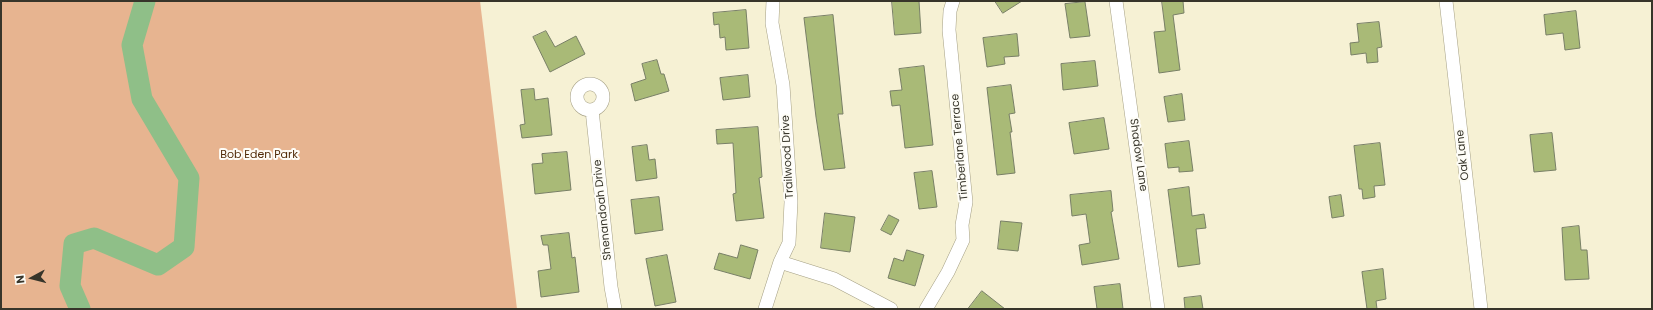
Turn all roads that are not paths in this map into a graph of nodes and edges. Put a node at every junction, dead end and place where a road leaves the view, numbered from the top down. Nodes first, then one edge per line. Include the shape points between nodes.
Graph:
1 (773, 1) edge
2 (953, 1) edge
3 (1116, 1) edge
4 (1446, 1) edge
5 (592, 110) dead end
6 (780, 262) junction
7 (615, 309) edge
8 (765, 309) edge
9 (891, 309) edge
10 (926, 309) edge
11 (1158, 309) edge
12 (1481, 309) edge

1 - 6 street, Trailwood Drive via 772,23 783,85 791,202 789,243
2 - 10 street, Timberlane Terrace via 949,30 966,202 962,225 963,240
3 - 11 street, Shadow Lane
4 - 12 street, Oak Lane
5 - 7 street, Shenandoah Drive
6 - 8 street, Trailwood Drive
6 - 9 street via 834,279

